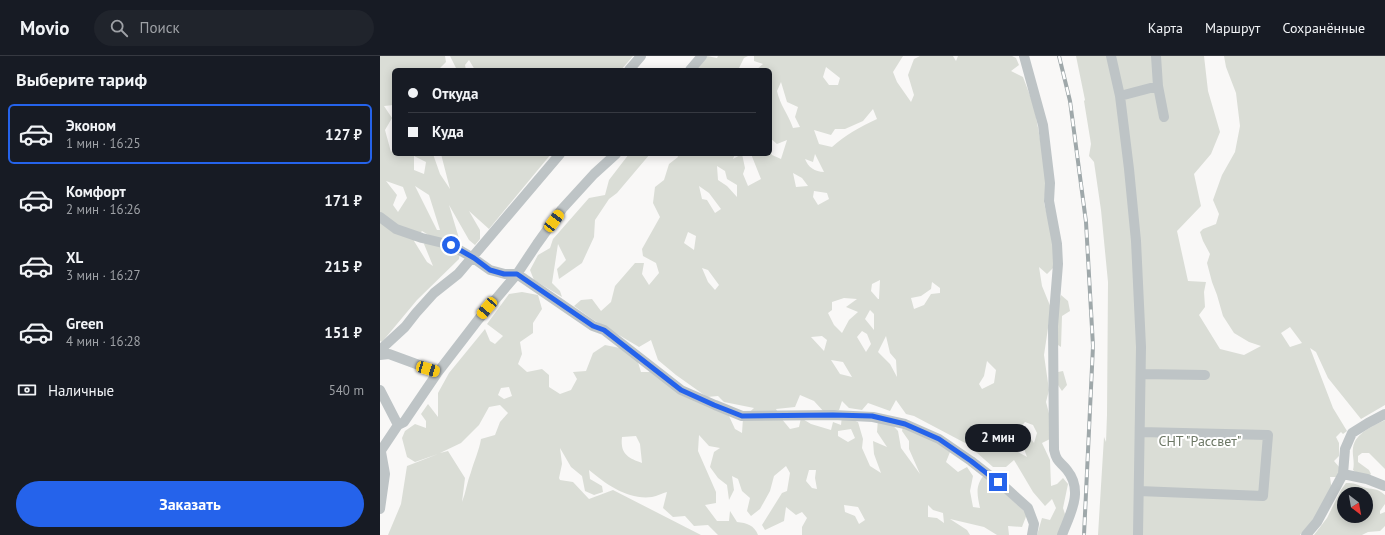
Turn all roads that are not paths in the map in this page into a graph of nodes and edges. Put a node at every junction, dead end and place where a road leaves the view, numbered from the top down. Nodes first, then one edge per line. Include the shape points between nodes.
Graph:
1 (641, 56) edge
2 (702, 56) edge
3 (1024, 56) edge
4 (1111, 56) edge
5 (1156, 56) edge
6 (632, 68) edge
7 (692, 68) edge
8 (1158, 86) junction
9 (1120, 96) junction
10 (1164, 117) dead end
11 (558, 156) edge
12 (614, 156) edge
13 (380, 217) edge
14 (474, 258) junction
15 (517, 274) junction
16 (380, 350) edge
17 (380, 355) edge
18 (438, 372) junction
19 (1141, 374) junction
20 (1205, 375) dead end
21 (380, 390) edge
22 (1385, 414) edge
23 (398, 424) junction
24 (1140, 432) junction
25 (380, 452) edge
26 (1343, 474) junction
27 (1385, 486) edge
28 (1139, 491) junction
29 (380, 509) edge
30 (1032, 535) edge
31 (1062, 535) edge
32 (1138, 535) edge
33 (1306, 535) edge

1 - 6 street
2 - 7 street
3 - 31 street via 1043,125 1050,183 1049,201 1057,244 1053,326 1054,450 1056,460 1074,481 1076,494
4 - 9 street
5 - 8 street
8 - 9 street
8 - 10 street
9 - 19 street via 1136,241
11 - 14 street
12 - 15 street via 562,209
13 - 14 street via 396,229 451,245
14 - 15 street via 490,270
14 - 16 street via 434,293 405,328
15 - 18 street
15 - 30 street via 593,326 604,330 681,390 742,416 872,416 905,424 939,439 971,461 1028,508 1034,524
17 - 18 street via 389,354
18 - 23 street via 404,422
19 - 20 street
19 - 24 street
21 - 23 street
22 - 26 street via 1352,433 1345,449
23 - 25 street
24 - 28 street
24 - 28 street via 1268,435 1264,496
25 - 29 street via 385,474
26 - 27 street
26 - 33 street via 1317,522
28 - 32 street

